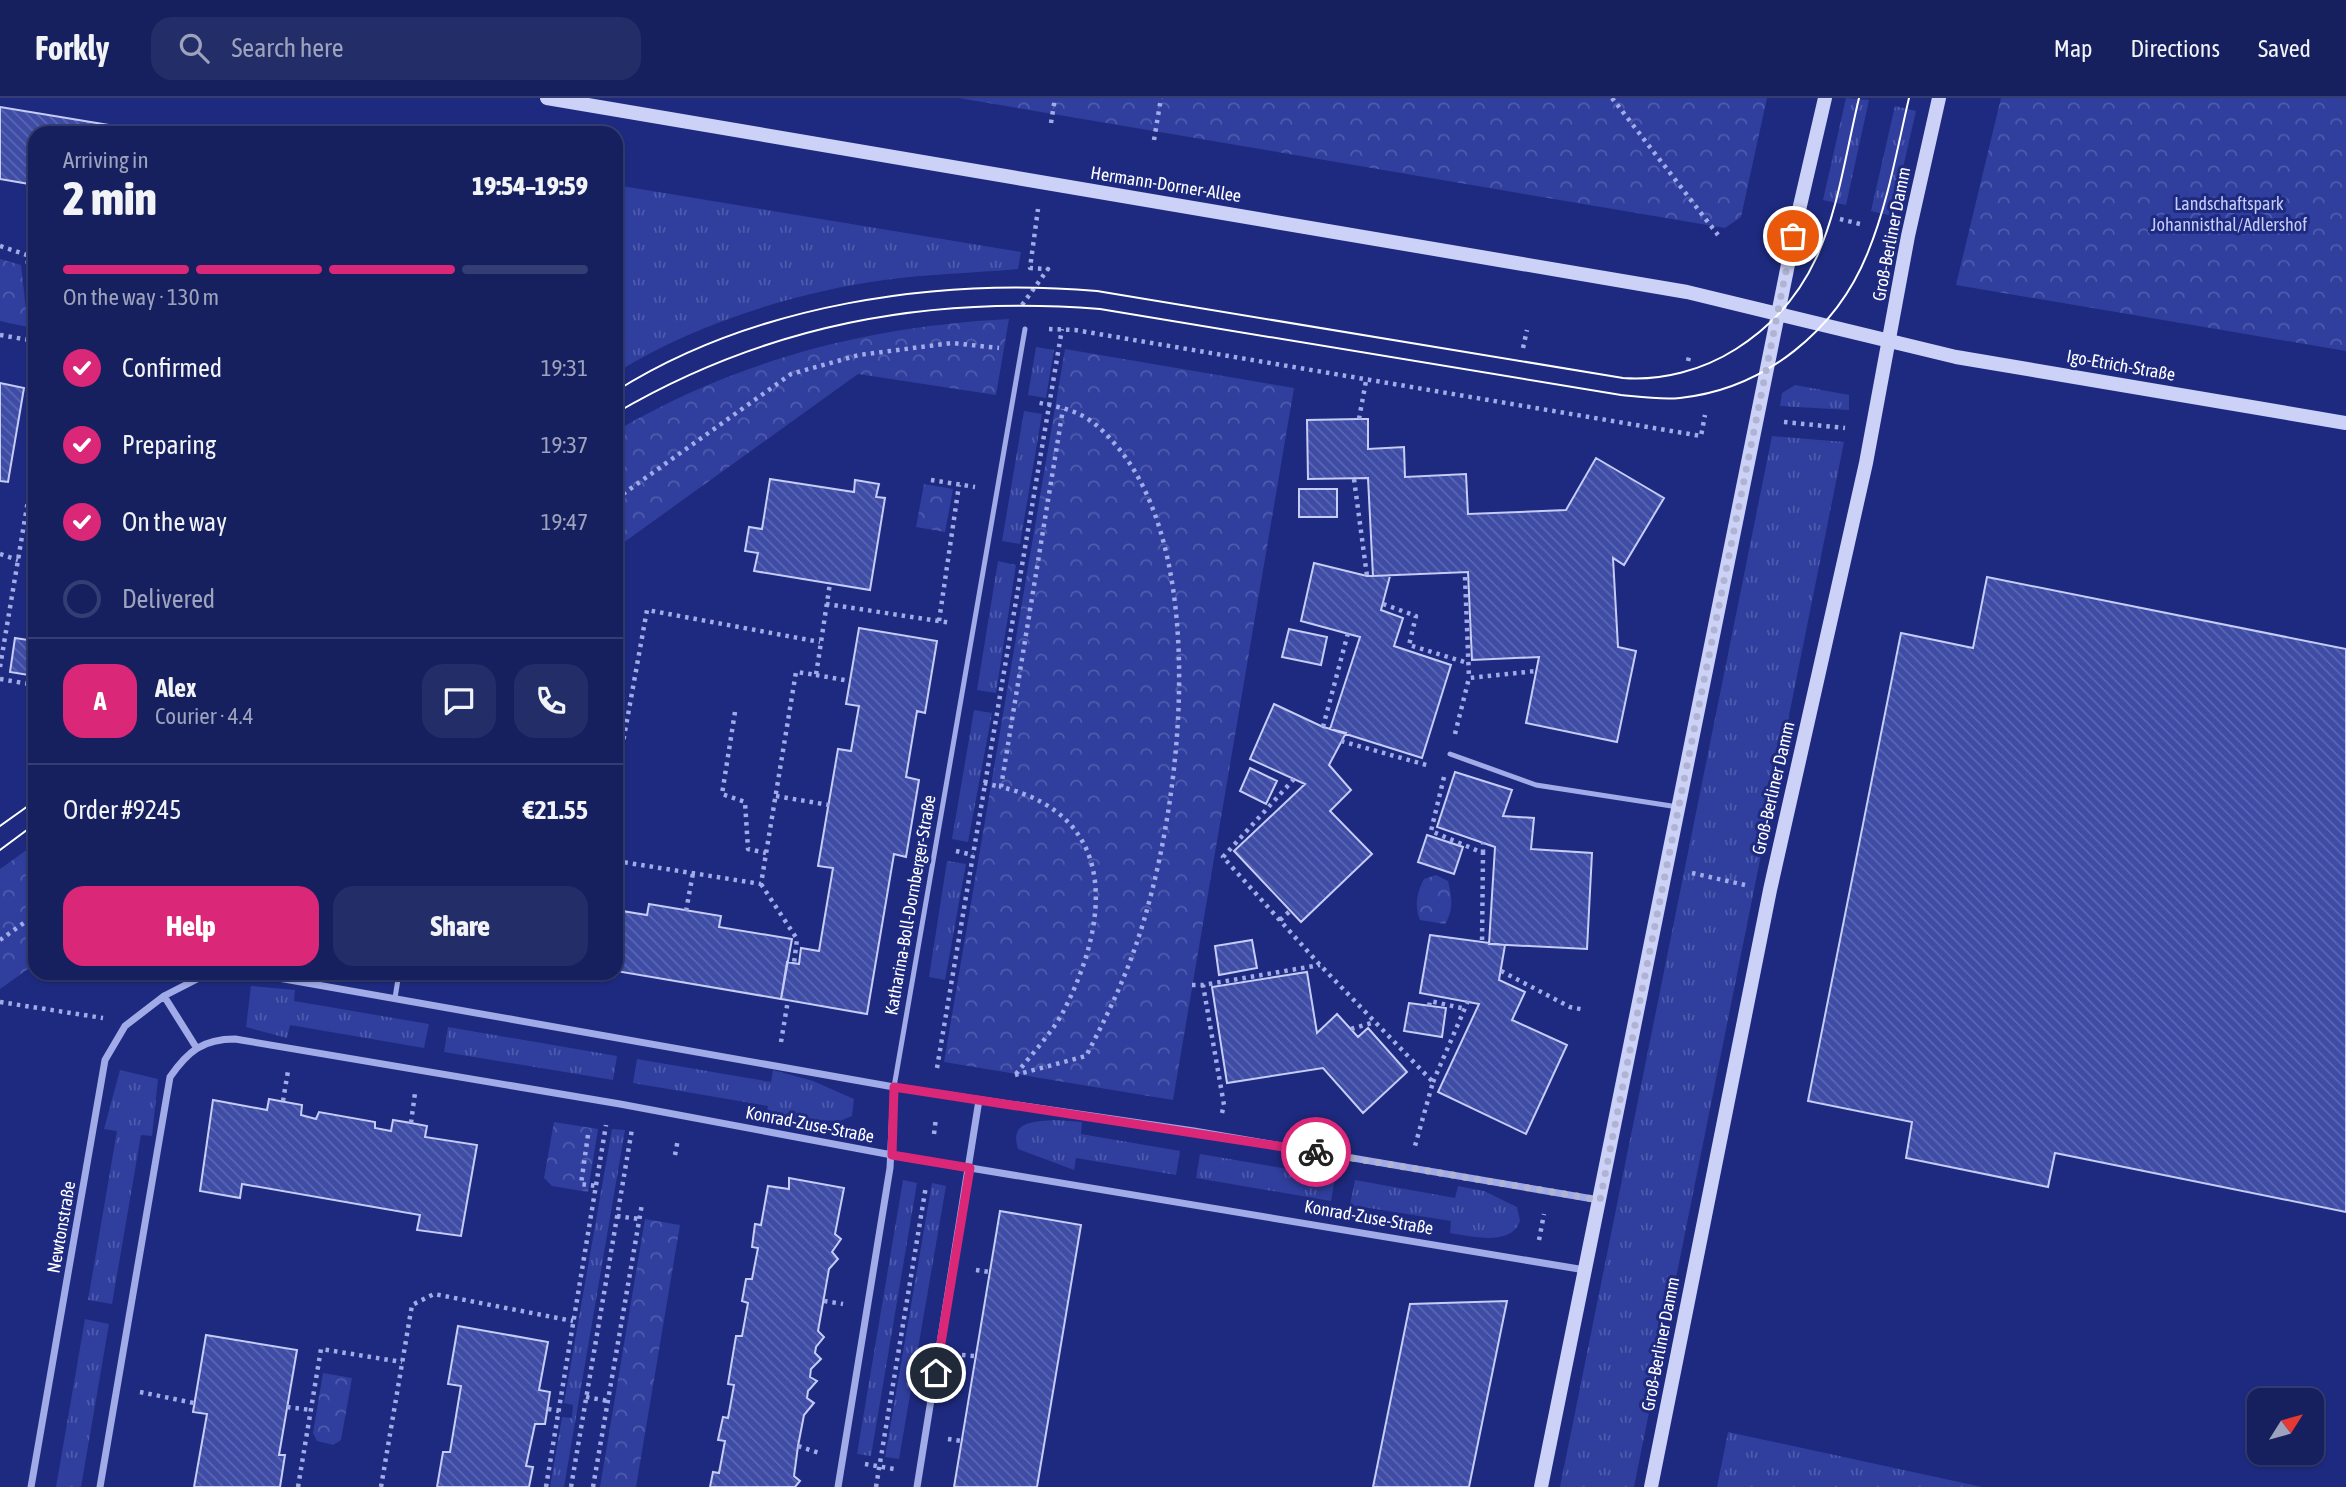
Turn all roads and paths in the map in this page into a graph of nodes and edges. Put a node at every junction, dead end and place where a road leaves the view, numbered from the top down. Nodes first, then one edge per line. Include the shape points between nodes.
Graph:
1 (547, 98) edge
2 (1055, 98) edge
3 (1161, 98) edge
4 (1612, 98) edge
5 (1825, 98) edge
6 (1939, 98) edge
7 (1051, 123) dead end
8 (1154, 140) dead end
9 (1041, 184) junction
10 (1840, 219) dead end
11 (1864, 225) dead end
12 (1718, 235) dead end
13 (0, 246) edge
14 (28, 265) edge
15 (1021, 312) dead end
16 (1778, 313) junction
17 (1048, 329) dead end
18 (1062, 329) junction
19 (1025, 330) dead end
20 (1527, 330) dead end
21 (0, 335) edge
22 (28, 340) edge
23 (1890, 342) junction
24 (1008, 348) dead end
25 (1523, 348) dead end
26 (1690, 353) dead end
27 (1688, 361) dead end
28 (1366, 381) junction
29 (1049, 405) junction
30 (1063, 409) junction
31 (1706, 415) dead end
32 (1359, 419) dead end
33 (1776, 422) dead end
34 (2346, 422) edge
35 (1849, 428) dead end
36 (1354, 479) dead end
37 (931, 480) dead end
38 (623, 494) edge
39 (28, 501) edge
40 (0, 554) edge
41 (18, 560) junction
42 (1367, 576) dead end
43 (1465, 577) dead end
44 (830, 583) dead end
45 (826, 604) junction
46 (1383, 604) dead end
47 (1348, 633) dead end
48 (821, 642) junction
49 (1468, 663) junction
50 (0, 667) edge
51 (1536, 671) dead end
52 (816, 675) junction
53 (1469, 678) junction
54 (0, 679) edge
55 (850, 681) dead end
56 (28, 684) edge
57 (735, 712) dead end
58 (1323, 727) dead end
59 (624, 735) joint
60 (1341, 740) dead end
61 (623, 741) edge
62 (1450, 754) junction
63 (1445, 771) junction
64 (1294, 779) dead end
65 (984, 783) junction
66 (1001, 787) junction
67 (776, 796) junction
68 (829, 805) dead end
69 (1678, 807) junction
70 (1483, 842) dead end
71 (766, 853) junction
72 (1483, 853) junction
73 (623, 862) edge
74 (1684, 871) dead end
75 (693, 873) junction
76 (761, 884) junction
77 (1755, 887) dead end
78 (686, 911) dead end
79 (1290, 911) dead end
80 (28, 920) edge
81 (1280, 920) junction
82 (0, 940) edge
83 (1482, 944) dead end
84 (794, 963) dead end
85 (1321, 965) junction
86 (1237, 971) dead end
87 (1501, 971) dead end
88 (1239, 978) junction
89 (195, 980) edge
90 (291, 980) edge
91 (398, 980) edge
92 (1192, 985) dead end
93 (1203, 985) junction
94 (164, 996) junction
95 (395, 998) junction
96 (788, 1000) dead end
97 (1468, 1001) dead end
98 (0, 1002) edge
99 (1429, 1006) dead end
100 (1466, 1009) junction
101 (1585, 1010) dead end
102 (1375, 1022) junction
103 (125, 1026) junction
104 (1351, 1029) dead end
105 (781, 1042) dead end
106 (196, 1047) junction
107 (289, 1067) dead end
108 (937, 1069) dead end
109 (1015, 1074) junction
110 (1014, 1082) dead end
111 (1433, 1082) junction
112 (894, 1087) junction
113 (416, 1088) dead end
114 (979, 1100) junction
115 (283, 1101) dead end
116 (937, 1111) dead end
117 (1221, 1118) dead end
118 (607, 1120) dead end
119 (411, 1123) dead end
120 (632, 1125) dead end
121 (679, 1133) dead end
122 (934, 1134) dead end
123 (588, 1135) dead end
124 (1414, 1150) dead end
125 (675, 1155) dead end
126 (892, 1155) junction
127 (970, 1168) junction
128 (928, 1175) dead end
129 (596, 1186) junction
130 (1549, 1191) junction
131 (1600, 1200) junction
132 (642, 1204) dead end
133 (617, 1216) junction
134 (639, 1219) junction
135 (1535, 1261) junction
136 (1586, 1270) junction
137 (573, 1321) junction
138 (402, 1362) junction
139 (138, 1392) dead end
140 (586, 1397) junction
141 (608, 1401) junction
142 (194, 1403) dead end
143 (287, 1407) dead end
144 (548, 1409) dead end
145 (311, 1410) junction
146 (559, 1411) junction
147 (31, 1487) edge
148 (100, 1487) edge
149 (298, 1487) edge
150 (381, 1487) edge
151 (546, 1487) edge
152 (571, 1487) edge
153 (593, 1487) edge
154 (838, 1487) edge
155 (876, 1487) edge
156 (917, 1487) edge
157 (1541, 1487) edge
158 (1651, 1487) edge

1 - 9 main road, Hermann-Dorner-Allee
2 - 7 path
3 - 8 path
4 - 12 path
5 - 16 main road
6 - 23 main road, Groß-Berliner Damm
9 - 15 path via 1030,268 1048,269
9 - 16 main road, Hermann-Dorner-Allee via 1687,292
10 - 11 path
13 - 14 path via 27,255
16 - 23 main road, Hermann-Dorner-Allee
16 - 69 main road
17 - 18 path
18 - 28 path
18 - 29 path
19 - 112 lane, Katharina-Boll-Dornberger-Straße
20 - 25 path
21 - 22 path
23 - 34 main road, Igo-Etrich-Straße
23 - 158 main road, Groß-Berliner Damm via 1770,890
24 - 38 path via 952,343 859,355 791,373
26 - 27 path
28 - 31 path via 1701,436
28 - 32 path
29 - 30 path
29 - 65 path
30 - 66 path
30 - 109 path via 1082,415 1107,434 1133,467 1149,495 1164,540 1176,606 1179,671 1174,763 1149,901 1136,945 1097,1035 1086,1056
33 - 35 path
36 - 42 path
37 - 45 path via 959,485 939,621
39 - 41 path
40 - 41 path
41 - 50 path
43 - 49 path
44 - 45 path
45 - 48 path
46 - 49 path via 1416,615 1409,645
47 - 58 path
48 - 52 path
48 - 59 path via 647,610
49 - 53 path
51 - 53 path
52 - 55 path
52 - 67 path via 796,672
53 - 62 path
54 - 56 path
57 - 71 path via 722,794 745,802 748,849
59 - 61 path
60 - 63 path
62 - 63 path
62 - 69 lane via 1536,785
63 - 72 path via 1431,831
64 - 81 path via 1223,857
65 - 66 path
65 - 108 path
66 - 109 path via 1040,799 1072,827 1094,866 1098,893 1086,949 1061,1016
67 - 68 path
67 - 71 path
69 - 131 main road
70 - 72 path
71 - 76 path
72 - 83 path
73 - 75 path
74 - 77 path
75 - 76 path
75 - 78 path
76 - 84 path via 797,939
79 - 81 path
80 - 82 path
81 - 85 path
85 - 88 path
85 - 102 path
86 - 88 path
87 - 101 path via 1570,1007
88 - 93 path
89 - 94 street
90 - 95 street
91 - 95 lane
92 - 93 path
93 - 117 path via 1224,1105
94 - 103 street, Newtonstraße
94 - 106 street
95 - 112 street
96 - 105 path
97 - 100 path
98 - 103 path via 108,1019
99 - 100 path via 1430,1001
100 - 111 path
102 - 104 path
102 - 111 path
103 - 147 street, Newtonstraße via 106,1060
106 - 126 street, Konrad-Zuse-Straße via 214,1039 235,1039
106 - 148 street via 170,1077
107 - 115 path
109 - 110 path
111 - 124 path
112 - 114 street
112 - 126 street, Katharina-Boll-Dornberger-Straße
113 - 119 path
114 - 127 street
114 - 130 street
116 - 122 path
118 - 129 path
120 - 133 path
121 - 125 path
123 - 129 path via 581,1184
126 - 127 street, Konrad-Zuse-Straße
126 - 154 street, Katharina-Boll-Dornberger-Straße
127 - 135 street, Konrad-Zuse-Straße
127 - 156 street
128 - 155 path
129 - 137 path
130 - 131 street
130 - 135 path
131 - 136 main road
132 - 134 path
133 - 134 path
133 - 140 path
134 - 141 path
135 - 136 street, Konrad-Zuse-Straße
136 - 157 main road
137 - 138 path via 434,1294 412,1305
137 - 146 path
138 - 145 path via 321,1349
138 - 150 path
139 - 142 path
140 - 141 path
140 - 152 path
141 - 153 path
143 - 145 path
144 - 146 path
145 - 149 path
146 - 151 path

